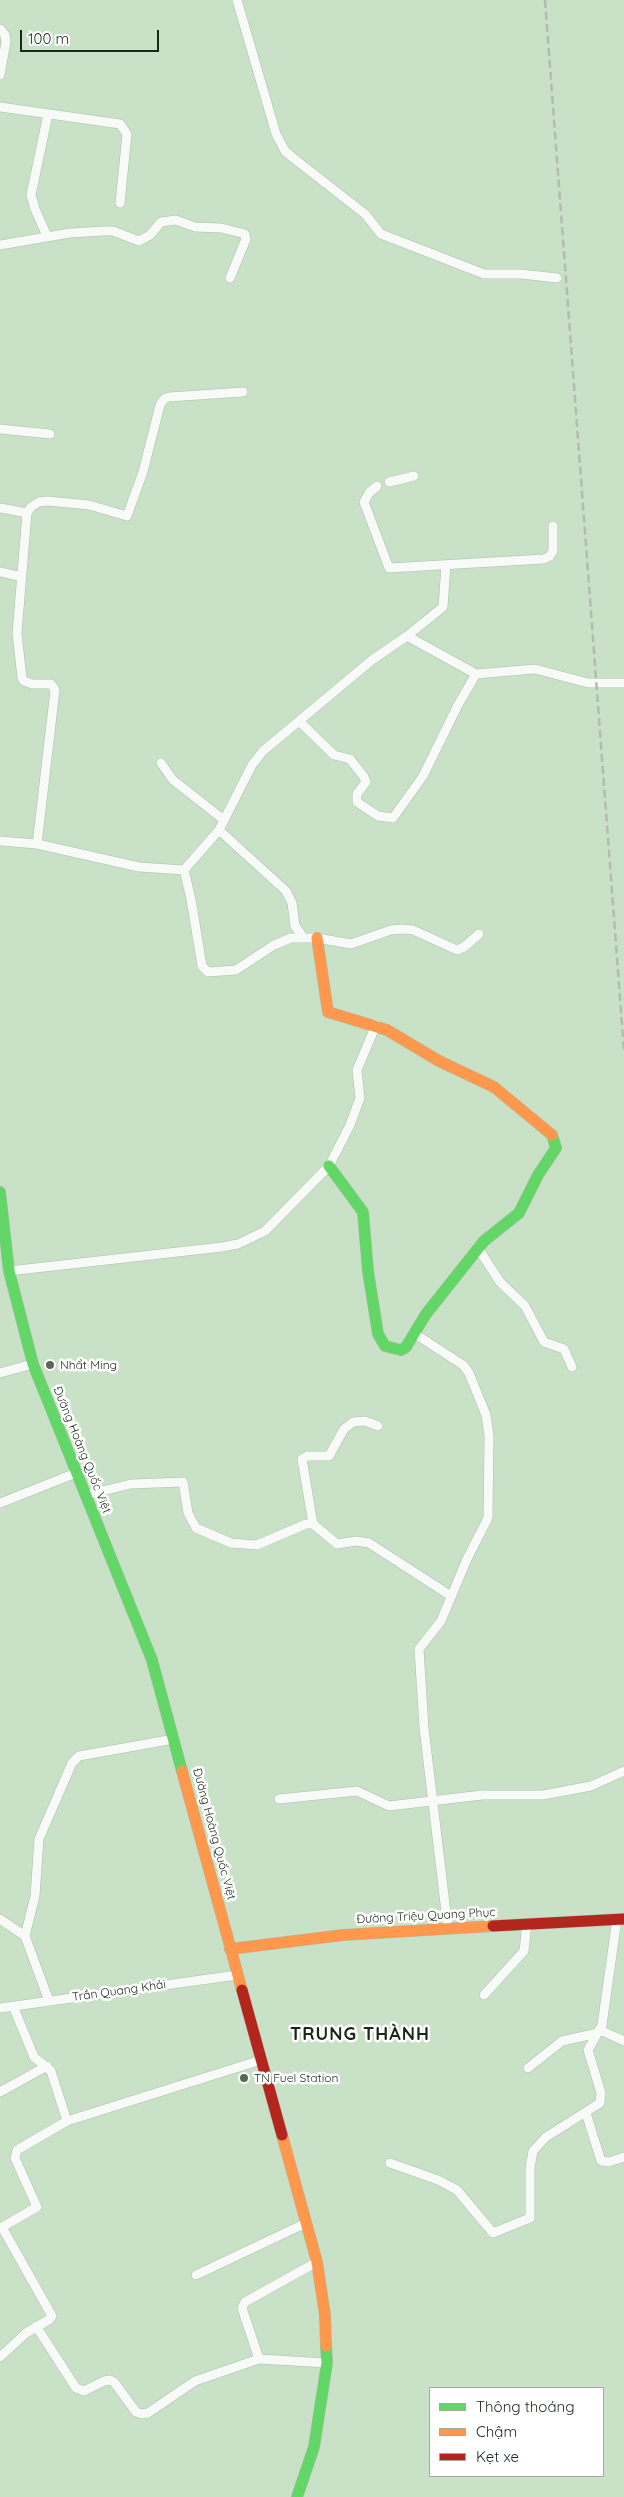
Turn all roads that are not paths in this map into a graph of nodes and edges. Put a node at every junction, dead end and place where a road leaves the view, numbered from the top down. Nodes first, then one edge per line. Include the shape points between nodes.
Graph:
1 (237, 0) edge
2 (0, 29) edge
3 (0, 76) edge
4 (0, 107) edge
5 (48, 114) junction
6 (120, 203) dead end
7 (47, 236) junction
8 (0, 245) edge
9 (230, 278) dead end
10 (557, 278) dead end
11 (243, 392) dead end
12 (0, 429) edge
13 (50, 434) dead end
14 (414, 476) dead end
15 (389, 482) dead end
16 (377, 486) dead end
17 (0, 508) edge
18 (27, 513) junction
19 (553, 526) dead end
20 (446, 565) junction
21 (0, 572) edge
22 (22, 577) junction
23 (407, 636) junction
24 (476, 674) junction
25 (624, 682) edge
26 (299, 721) junction
27 (161, 763) dead end
28 (224, 820) junction
29 (219, 830) junction
30 (0, 842) edge
31 (37, 844) junction
32 (184, 870) junction
33 (479, 934) dead end
34 (303, 937) junction
35 (317, 938) junction
36 (376, 1025) junction
37 (329, 1166) junction
38 (0, 1192) edge
39 (478, 1248) junction
40 (8, 1271) junction
41 (415, 1334) junction
42 (33, 1364) junction
43 (572, 1367) dead end
44 (0, 1372) edge
45 (378, 1426) dead end
46 (76, 1473) junction
47 (86, 1495) junction
48 (0, 1503) edge
49 (313, 1524) junction
50 (452, 1596) junction
51 (174, 1739) junction
52 (624, 1771) edge
53 (279, 1800) dead end
54 (433, 1801) junction
55 (0, 1919) edge
56 (621, 1919) edge
57 (527, 1924) junction
58 (448, 1930) junction
59 (25, 1936) junction
60 (230, 1949) junction
61 (238, 1975) junction
62 (484, 1995) dead end
63 (49, 2001) junction
64 (13, 2006) junction
65 (0, 2008) edge
66 (599, 2032) junction
67 (624, 2041) edge
68 (261, 2060) junction
69 (47, 2066) junction
70 (528, 2068) dead end
71 (0, 2092) edge
72 (586, 2113) junction
73 (67, 2121) junction
74 (624, 2157) edge
75 (390, 2163) dead end
76 (306, 2223) junction
77 (316, 2262) junction
78 (196, 2275) dead end
79 (36, 2326) junction
80 (0, 2357) edge
81 (259, 2359) junction
82 (327, 2364) junction
83 (297, 2497) edge

1 - 10 street via 276,134 285,151 365,214 381,234 484,274
2 - 3 street via 6,42
4 - 5 street
5 - 6 street via 124,127 127,134
5 - 7 street via 31,195
7 - 8 street
7 - 9 street via 113,231 138,241 168,220 195,227 241,231 246,239
11 - 18 street via 164,400 127,516 90,505 48,501 39,502
12 - 13 street
14 - 15 street
16 - 20 street via 364,502 387,565 394,568
17 - 18 street
18 - 22 street
19 - 20 street via 553,551 544,559
20 - 23 street via 443,607
21 - 22 street
22 - 31 street via 17,633 22,678 32,684 51,684 55,690
23 - 24 street
23 - 26 street via 372,660
24 - 25 street via 535,669 588,683
24 - 26 street via 423,776 393,818 378,816 357,802 357,794 366,782 364,777 350,759 334,755
26 - 28 street via 257,758
27 - 28 street via 173,780
28 - 29 street
29 - 32 street
29 - 34 street via 286,891 292,903 295,926
30 - 31 street
31 - 32 street via 126,865
32 - 34 street via 204,970 236,970 274,944
33 - 35 street via 457,950 413,930 403,929 351,944
34 - 35 street
35 - 36 main road via 328,1012
36 - 37 street via 357,1070 360,1098
36 - 39 main road via 439,1061 494,1087 554,1138 556,1148 519,1213
37 - 40 street via 276,1222 253,1239 238,1244
37 - 41 main road via 363,1212 368,1271 381,1341 392,1350 400,1350
38 - 40 main road, Đường Hoàng Quốc Việt
39 - 41 main road via 426,1314
39 - 43 street via 500,1282 525,1306 544,1342 564,1349
40 - 42 main road, Đường Hoàng Quốc Việt
41 - 50 street via 463,1365 488,1425 490,1511
42 - 44 street
42 - 46 main road, Đường Hoàng Quốc Việt
45 - 49 street via 366,1421 353,1422 344,1429 329,1456 302,1459
46 - 47 main road, Đường Hoàng Quốc Việt
46 - 48 street
47 - 49 street via 131,1484 183,1482 188,1513 196,1528 244,1545 257,1545
47 - 51 main road, Đường Hoàng Quốc Việt via 152,1660
49 - 50 street via 336,1544 369,1543
50 - 54 street via 437,1628 419,1650
51 - 59 street via 79,1756 74,1760 39,1838 34,1896
51 - 60 main road, Đường Hoàng Quốc Việt
52 - 54 street via 596,1784 543,1796 482,1794
53 - 54 street via 348,1790 389,1806
54 - 58 street
55 - 59 street
56 - 57 main road, Đường Triệu Quang Phục
56 - 66 street
57 - 58 main road, Đường Triệu Quang Phục
57 - 62 street via 524,1951
58 - 60 main road, Đường Triệu Quang Phục via 343,1935
59 - 63 street
60 - 61 main road, Đường Hoàng Quốc Việt
61 - 63 street, Trần Quang Khải
61 - 68 main road, Đường Hoàng Quốc Việt
63 - 64 street, Trần Quang Khải
64 - 65 street, Trần Quang Khải
64 - 69 street via 34,2057
66 - 67 street
66 - 70 street via 562,2042
66 - 72 street via 590,2044 588,2056 602,2098
68 - 73 street
68 - 76 main road, Đường Hoàng Quốc Việt
69 - 71 street
69 - 73 street
72 - 74 street via 601,2161
72 - 75 street via 546,2136 539,2144 530,2168 530,2218 497,2233 491,2231 457,2190
73 - 79 street via 17,2150 14,2158 37,2207 2,2227 51,2312 50,2319
76 - 77 main road, Đường Hoàng Quốc Việt
76 - 78 street
77 - 81 street via 245,2302 242,2308
77 - 82 main road, Đường Hoàng Quốc Việt via 325,2315
79 - 80 street
79 - 81 street via 76,2388 84,2391 110,2380 136,2412 142,2414 195,2380
81 - 82 street
82 - 83 main road, Đường Hoàng Quốc Việt via 314,2447

